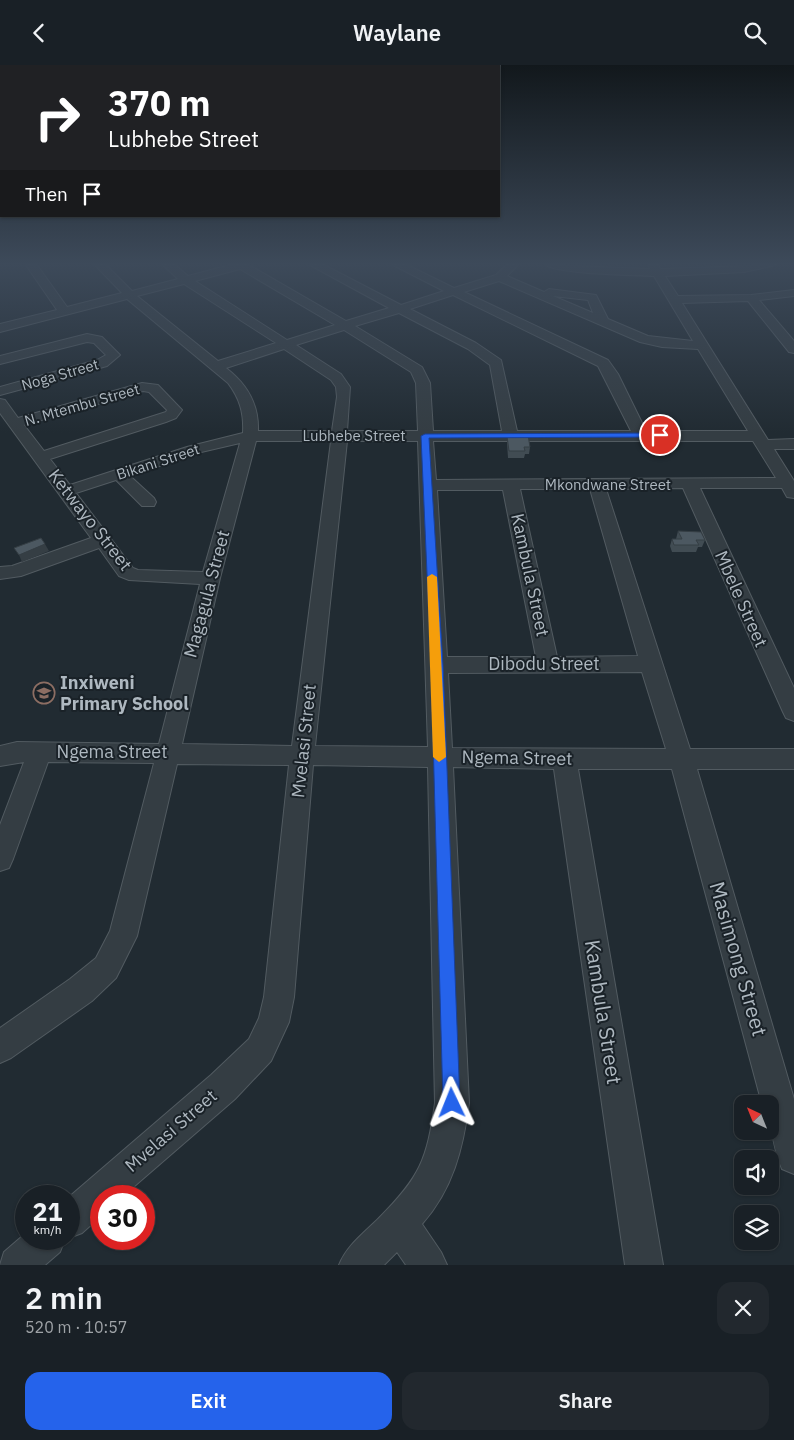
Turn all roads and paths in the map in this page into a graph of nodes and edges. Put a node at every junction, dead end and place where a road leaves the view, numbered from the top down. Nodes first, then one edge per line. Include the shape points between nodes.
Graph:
1 (28, 321) edge
2 (161, 321) edge
3 (251, 321) edge
4 (337, 321) edge
5 (361, 321) edge
6 (422, 321) edge
7 (514, 321) edge
8 (600, 321) edge
9 (687, 321) edge
10 (770, 321) edge
11 (604, 323) joint
12 (346, 326) junction
13 (0, 328) edge
14 (287, 344) junction
15 (702, 345) junction
16 (794, 349) edge
17 (0, 360) edge
18 (217, 366) junction
19 (0, 391) edge
20 (0, 403) edge
21 (16, 423) junction
22 (510, 435) junction
23 (640, 435) junction
24 (340, 436) junction
25 (425, 436) junction
26 (250, 437) junction
27 (761, 440) junction
28 (794, 444) edge
29 (39, 457) junction
30 (119, 474) junction
31 (429, 485) junction
32 (597, 485) junction
33 (690, 485) junction
34 (511, 486) junction
35 (790, 489) edge
36 (67, 491) junction
37 (148, 502) dead end
38 (103, 540) junction
39 (0, 573) edge
40 (211, 577) junction
41 (548, 664) junction
42 (651, 664) junction
43 (437, 665) junction
44 (794, 712) edge
45 (40, 752) junction
46 (166, 753) junction
47 (0, 756) edge
48 (302, 756) junction
49 (439, 756) junction
50 (564, 759) junction
51 (794, 759) edge
52 (682, 760) junction
53 (0, 859) edge
54 (0, 1047) edge
55 (794, 1157) edge
56 (80, 1210) edge
57 (399, 1222) junction
58 (34, 1250) edge
59 (17, 1265) edge
60 (358, 1265) edge
61 (428, 1265) edge
62 (644, 1265) edge

1 - 13 street
2 - 18 street, Magagula Street
3 - 14 street, Mvelasi Street
4 - 12 street
5 - 12 street
6 - 22 street via 472,346 496,363
7 - 23 street via 603,363
8 - 11 street
9 - 15 street
10 - 16 street
11 - 15 street via 651,341
12 - 14 street
12 - 25 street via 420,373
14 - 18 street
14 - 24 street, Mvelasi Street via 341,381 344,397
15 - 27 street
17 - 19 street, Noga Street via 87,338 98,340 114,355 102,363
18 - 26 street, Magagula Street via 240,387 244,395 251,417
20 - 21 street, Ketwayo Street
21 - 29 street, Ketwayo Street
21 - 29 street, N. Mtembu Street via 142,387 154,388 175,410 161,419
22 - 23 street, Lubhebe Street
22 - 25 street, Lubhebe Street
23 - 27 street, Lubhebe Street
24 - 25 street, Lubhebe Street
24 - 26 street, Lubhebe Street
24 - 48 street, Mvelasi Street
25 - 31 street
26 - 30 street, Bikani Street via 192,450
26 - 40 street, Magagula Street
27 - 28 street, Lubhebe Street
27 - 35 street
29 - 36 street, Ketwayo Street
30 - 36 street, Bikani Street
30 - 37 street
31 - 34 street, Mkondwane Street
31 - 43 street
32 - 33 street, Mkondwane Street
32 - 34 street, Mkondwane Street
32 - 42 street, Masimong Street
33 - 35 street, Mkondwane Street
33 - 44 street, Mbele Street
34 - 41 street, Kambula Street
36 - 38 street, Ketwayo Street
38 - 39 street via 14,572
38 - 40 street, Ketwayo Street via 130,574
40 - 46 street, Magagula Street
41 - 42 street, Dibodu Street
41 - 43 street, Dibodu Street
42 - 52 street, Masimong Street
43 - 49 street
45 - 46 street, Ngema Street
45 - 47 street, Ngema Street
45 - 53 street
46 - 48 street, Ngema Street
46 - 54 street, Magagula Street via 123,936 116,952 106,968 81,990
48 - 49 street, Ngema Street
48 - 56 street, Mvelasi Street via 280,997 274,1022 260,1050 223,1087
49 - 50 street, Ngema Street
49 - 57 street via 452,1103 448,1136 439,1167 422,1197
50 - 52 street, Ngema Street
50 - 62 street, Kambula Street
51 - 52 street, Ngema Street
52 - 55 street, Masimong Street
57 - 60 street
57 - 61 street
58 - 59 street

